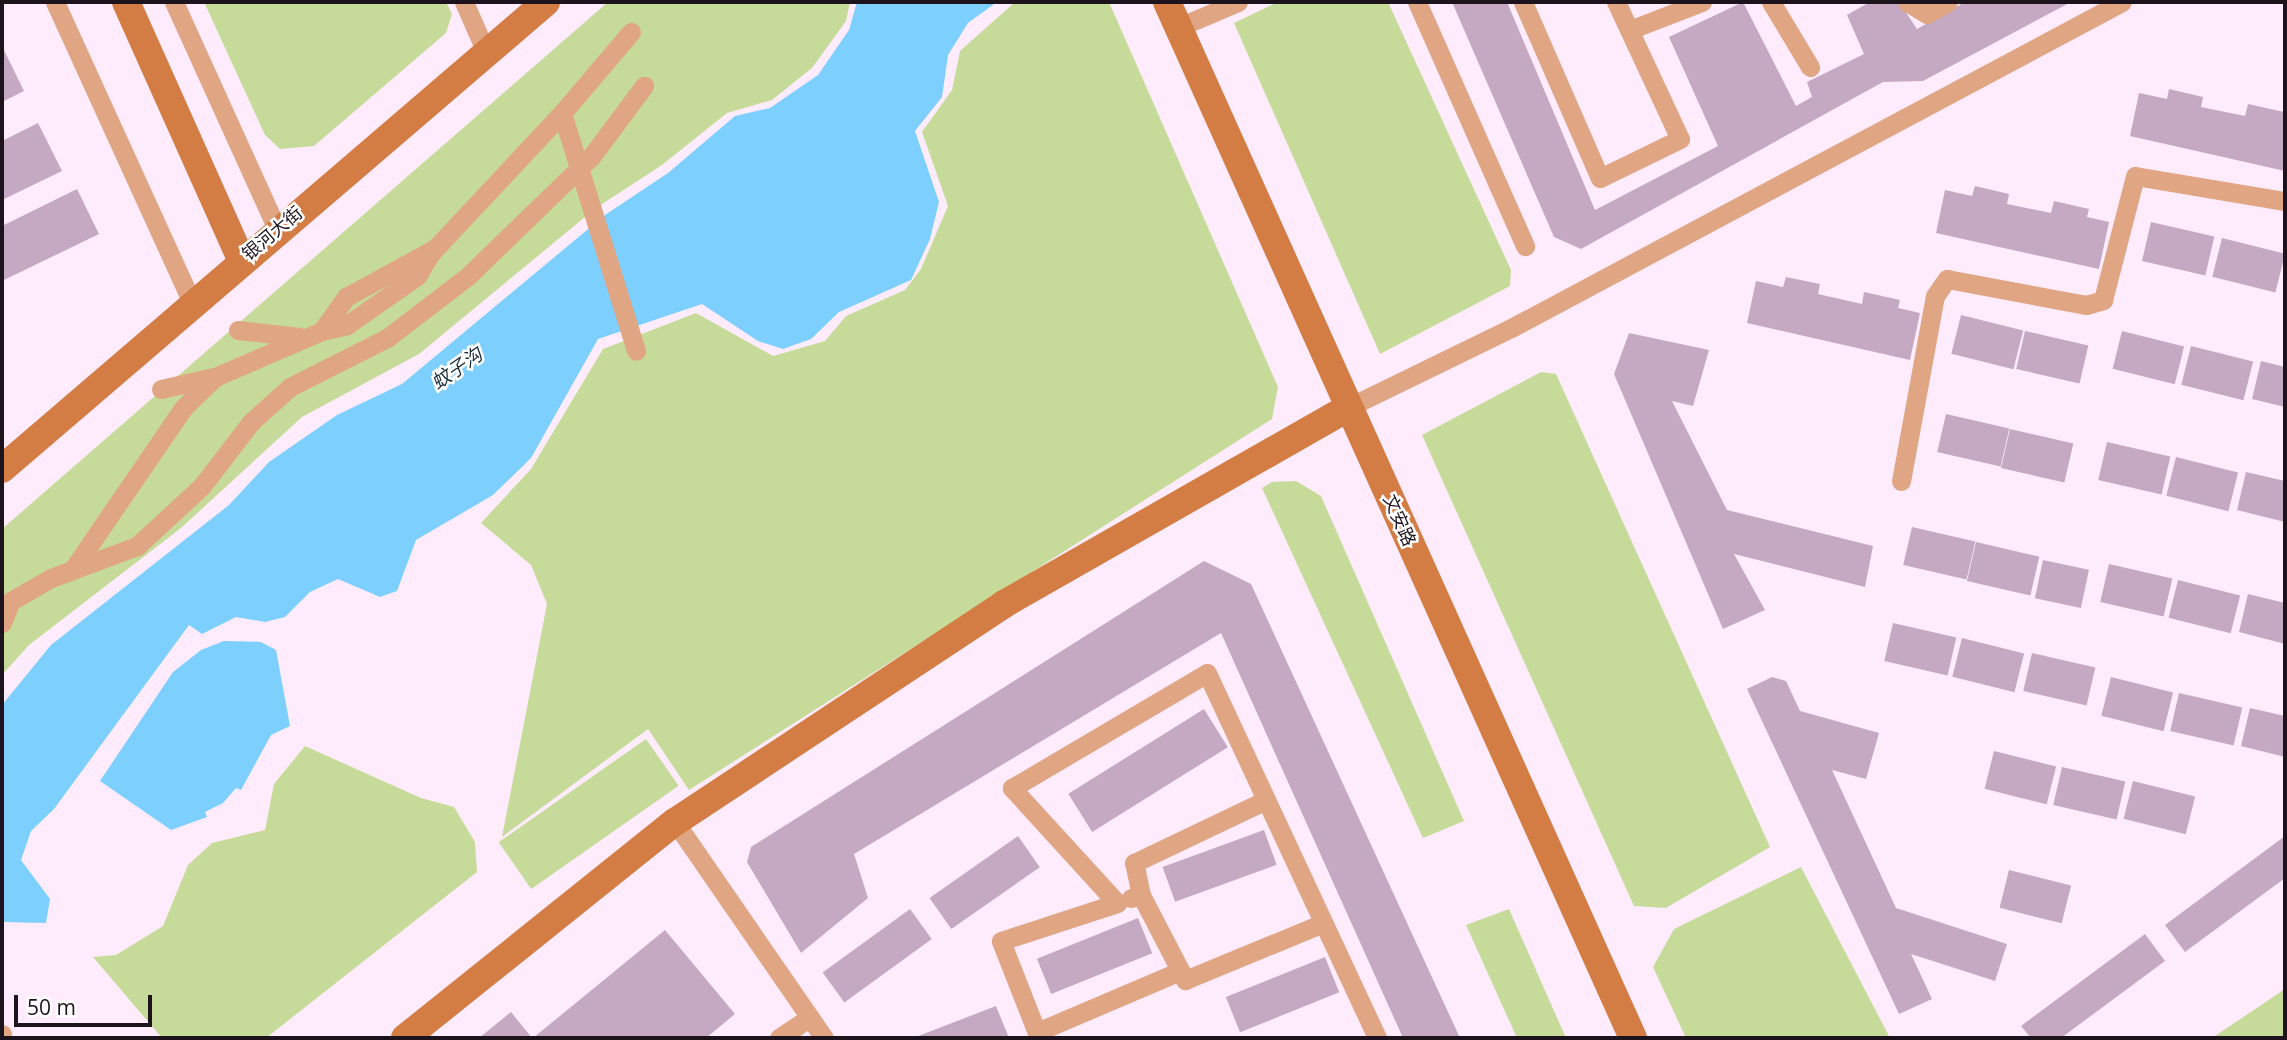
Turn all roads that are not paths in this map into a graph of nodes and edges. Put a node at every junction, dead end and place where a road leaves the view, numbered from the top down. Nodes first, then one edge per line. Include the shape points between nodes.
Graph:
1 (55, 2) edge
2 (126, 2) edge
3 (174, 2) edge
4 (464, 2) edge
5 (546, 2) edge
6 (1167, 2) edge
7 (1238, 2) edge
8 (1417, 2) edge
9 (1523, 2) edge
10 (1616, 2) edge
11 (1702, 2) edge
12 (1771, 2) edge
13 (1907, 2) edge
14 (1948, 2) edge
15 (2122, 2) edge
16 (1178, 27) junction
17 (1632, 29) junction
18 (631, 32) dead end
19 (486, 52) junction
20 (1810, 67) dead end
21 (644, 86) dead end
22 (562, 113) junction
23 (582, 166) junction
24 (2285, 201) edge
25 (277, 229) junction
26 (1525, 246) dead end
27 (241, 259) junction
28 (192, 302) junction
29 (238, 330) dead end
30 (313, 334) junction
31 (636, 351) dead end
32 (215, 377) junction
33 (161, 389) dead end
34 (1349, 407) junction
35 (2, 470) edge
36 (1901, 481) dead end
37 (74, 569) junction
38 (2, 623) edge
39 (1266, 800) junction
40 (675, 822) junction
41 (1141, 895) junction
42 (1117, 903) junction
43 (1323, 923) junction
44 (1180, 971) junction
45 (810, 1017) junction
46 (1038, 1035) edge
47 (405, 1038) edge
48 (779, 1038) edge
49 (824, 1038) edge
50 (1377, 1038) edge
51 (1633, 1038) edge

1 - 28 street
2 - 27 main road
3 - 25 street
4 - 19 street
5 - 19 main road, 银河大街
6 - 16 main road, 文安路
7 - 16 street
8 - 26 street
9 - 17 street via 1600,178 1680,139
10 - 17 street
11 - 17 street
12 - 20 street
13 - 14 street via 1927,14
15 - 34 street via 1513,327
16 - 34 main road, 文安路
18 - 22 street
19 - 25 main road, 银河大街
21 - 23 street
22 - 23 street
22 - 30 street via 435,249 417,276 347,326
23 - 31 street
23 - 37 street via 448,291 387,338 290,387 251,422 202,486 137,546
24 - 36 street via 2135,176 2103,300 2085,305 1947,279 1935,296
25 - 27 main road, 银河大街
27 - 28 main road, 银河大街
28 - 35 main road, 银河大街
29 - 30 street
30 - 32 street
32 - 33 street
32 - 37 street via 184,407
34 - 40 main road via 1004,604
34 - 51 main road, 文安路
37 - 38 street via 11,601
39 - 41 street via 1134,863
39 - 42 street via 1207,673 1012,788
39 - 43 street
40 - 45 street
40 - 47 main road
41 - 42 street
41 - 44 street
42 - 46 street via 1001,941
43 - 44 street via 1185,980
43 - 50 street
44 - 46 street
45 - 48 street
45 - 49 street

